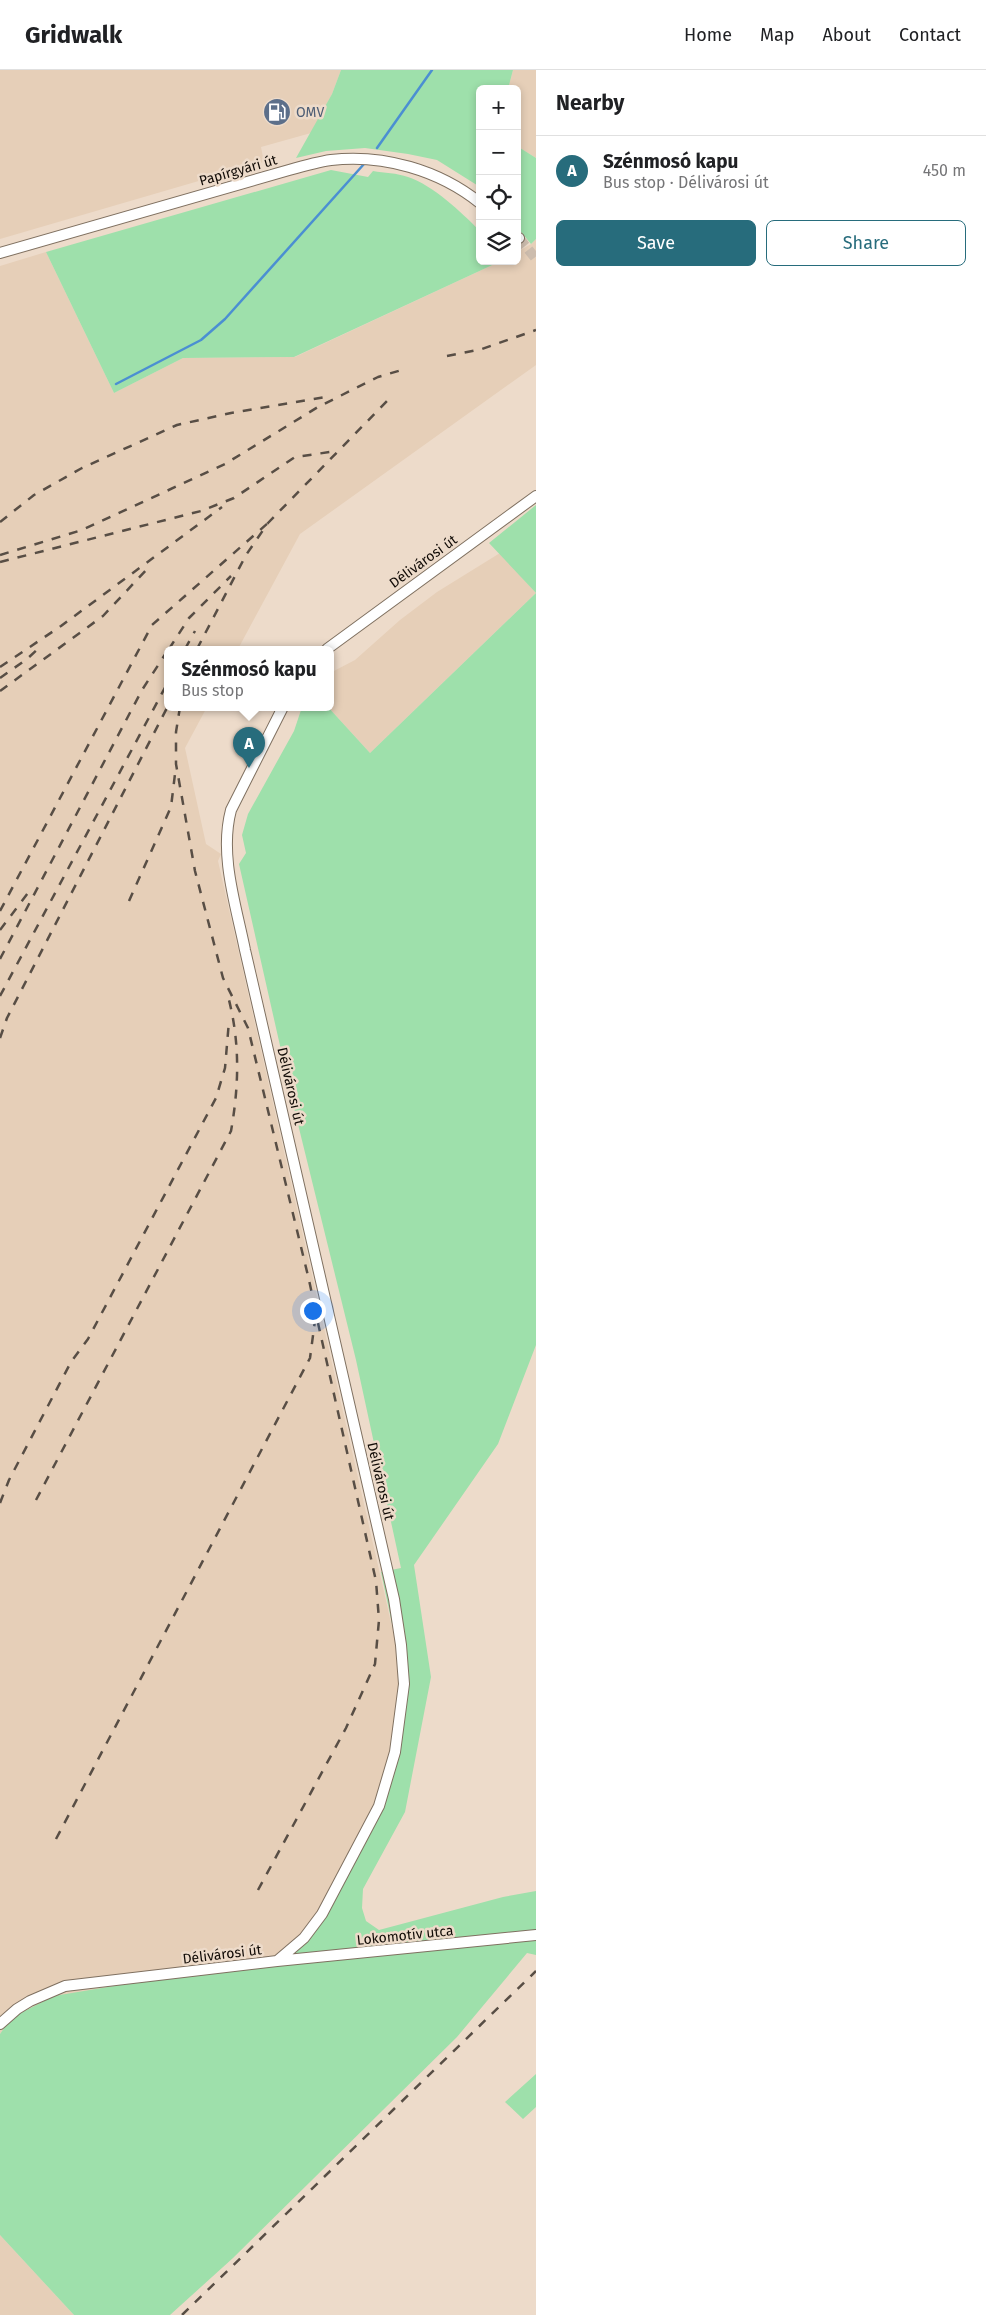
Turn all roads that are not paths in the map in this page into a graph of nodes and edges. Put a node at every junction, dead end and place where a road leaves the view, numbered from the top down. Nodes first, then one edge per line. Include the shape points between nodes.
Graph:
1 (476, 200) edge
2 (0, 253) edge
3 (536, 496) edge
4 (331, 646) edge
5 (281, 711) edge
6 (536, 1935) edge
7 (304, 1938) junction
8 (313, 1958) junction
9 (277, 1961) junction
10 (0, 2024) edge

1 - 2 street, Papírgyári út via 430,173 383,161 330,160
3 - 4 street, Délivárosi út
5 - 7 street, Délivárosi út via 231,810 227,825 228,861 394,1599 402,1645 404,1684 394,1752 379,1806 332,1899
6 - 8 street, Lokomotív utca
7 - 8 street via 302,1951
7 - 9 street, Délivárosi út
8 - 9 street, Lokomotív utca
9 - 10 street, Délivárosi út via 65,1986 30,2001

